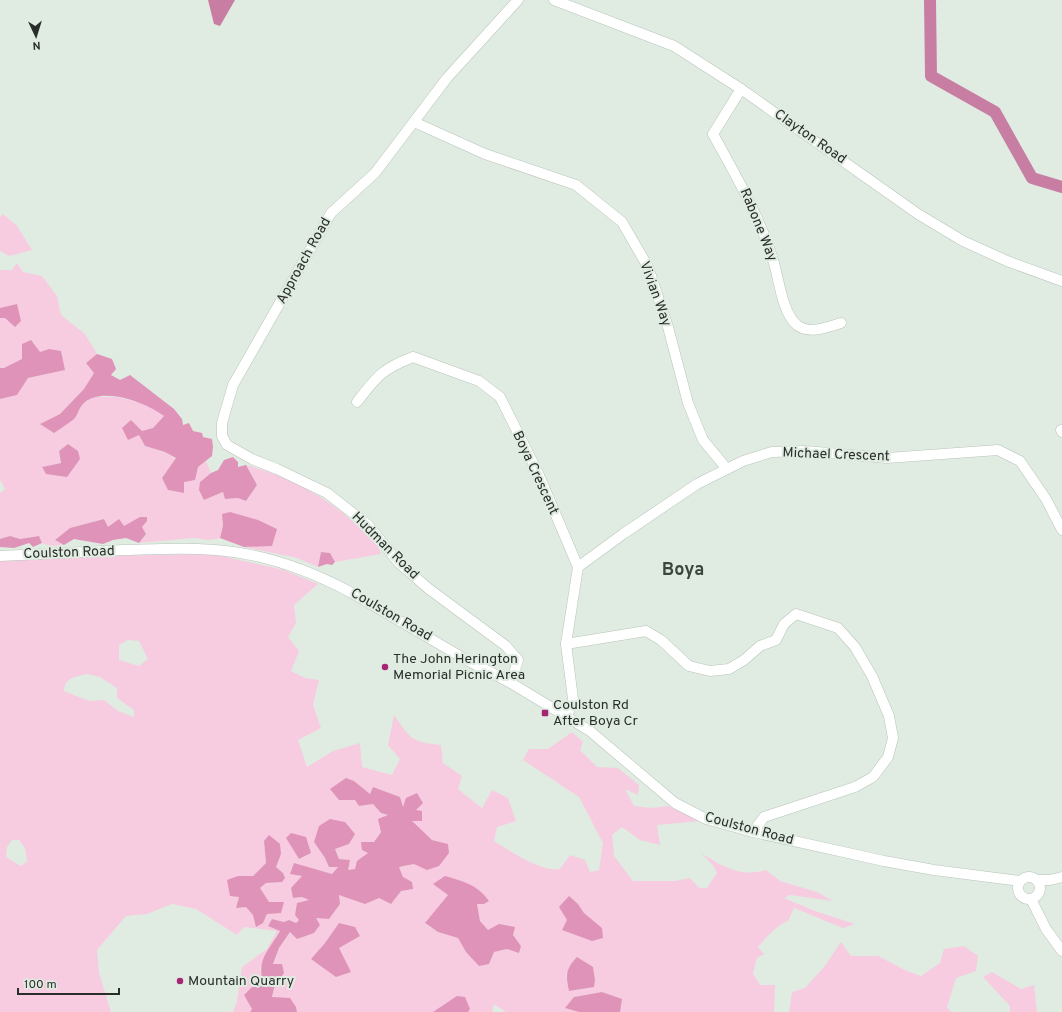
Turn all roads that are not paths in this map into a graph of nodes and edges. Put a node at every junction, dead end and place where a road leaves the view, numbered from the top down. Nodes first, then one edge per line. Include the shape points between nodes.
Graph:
1 (518, 0) edge
2 (554, 0) edge
3 (741, 89) junction
4 (414, 122) junction
5 (1062, 281) edge
6 (841, 322) dead end
7 (357, 402) dead end
8 (222, 436) joint
9 (727, 469) junction
10 (1062, 530) edge
11 (0, 556) edge
12 (578, 567) junction
13 (566, 644) junction
14 (512, 683) junction
15 (567, 717) junction
16 (753, 832) junction
17 (1062, 877) edge
18 (1062, 882) edge
19 (1019, 886) junction
20 (1037, 891) junction
21 (1062, 951) edge

1 - 4 street, Approach Road via 447,78
2 - 3 street, Clayton Road via 674,46
3 - 5 street, Clayton Road via 918,214 963,241 1007,261
3 - 6 street, Rabone Way via 713,134 751,203 773,261 788,313 799,327 808,330
4 - 8 street, Approach Road via 376,173 330,213 233,385 222,423
4 - 9 street, Vivian Way via 485,154 576,185 622,222 648,267 668,327 688,403 703,440
7 - 12 street, Boya Crescent via 377,375 413,356 479,381 500,397 538,473
8 - 14 street, Hudman Road via 227,445 238,452 327,493 368,525 400,563 419,580 506,646 518,660
9 - 10 street, Michael Crescent via 772,452 805,451 887,458 998,450 1020,461 1046,499
9 - 12 street, Michael Crescent via 697,484
11 - 14 street, Coulston Road via 174,548 250,554 319,575 465,659
12 - 13 street
13 - 15 street via 573,699
13 - 16 street via 646,631 661,640 689,666 710,671 728,669 744,660 760,646 776,640 784,624 796,614 838,628 855,647 888,716 893,738 888,758 867,781 831,796 764,817
14 - 15 street, Coulston Road
15 - 16 street, Coulston Road via 590,731 675,803 706,819
16 - 19 street, Coulston Road via 884,861 993,879
17 - 20 street via 1050,880
18 - 20 street
19 - 20 street, Coulston Road via 1023,898
19 - 20 street via 1030,877
20 - 21 street via 1040,919

